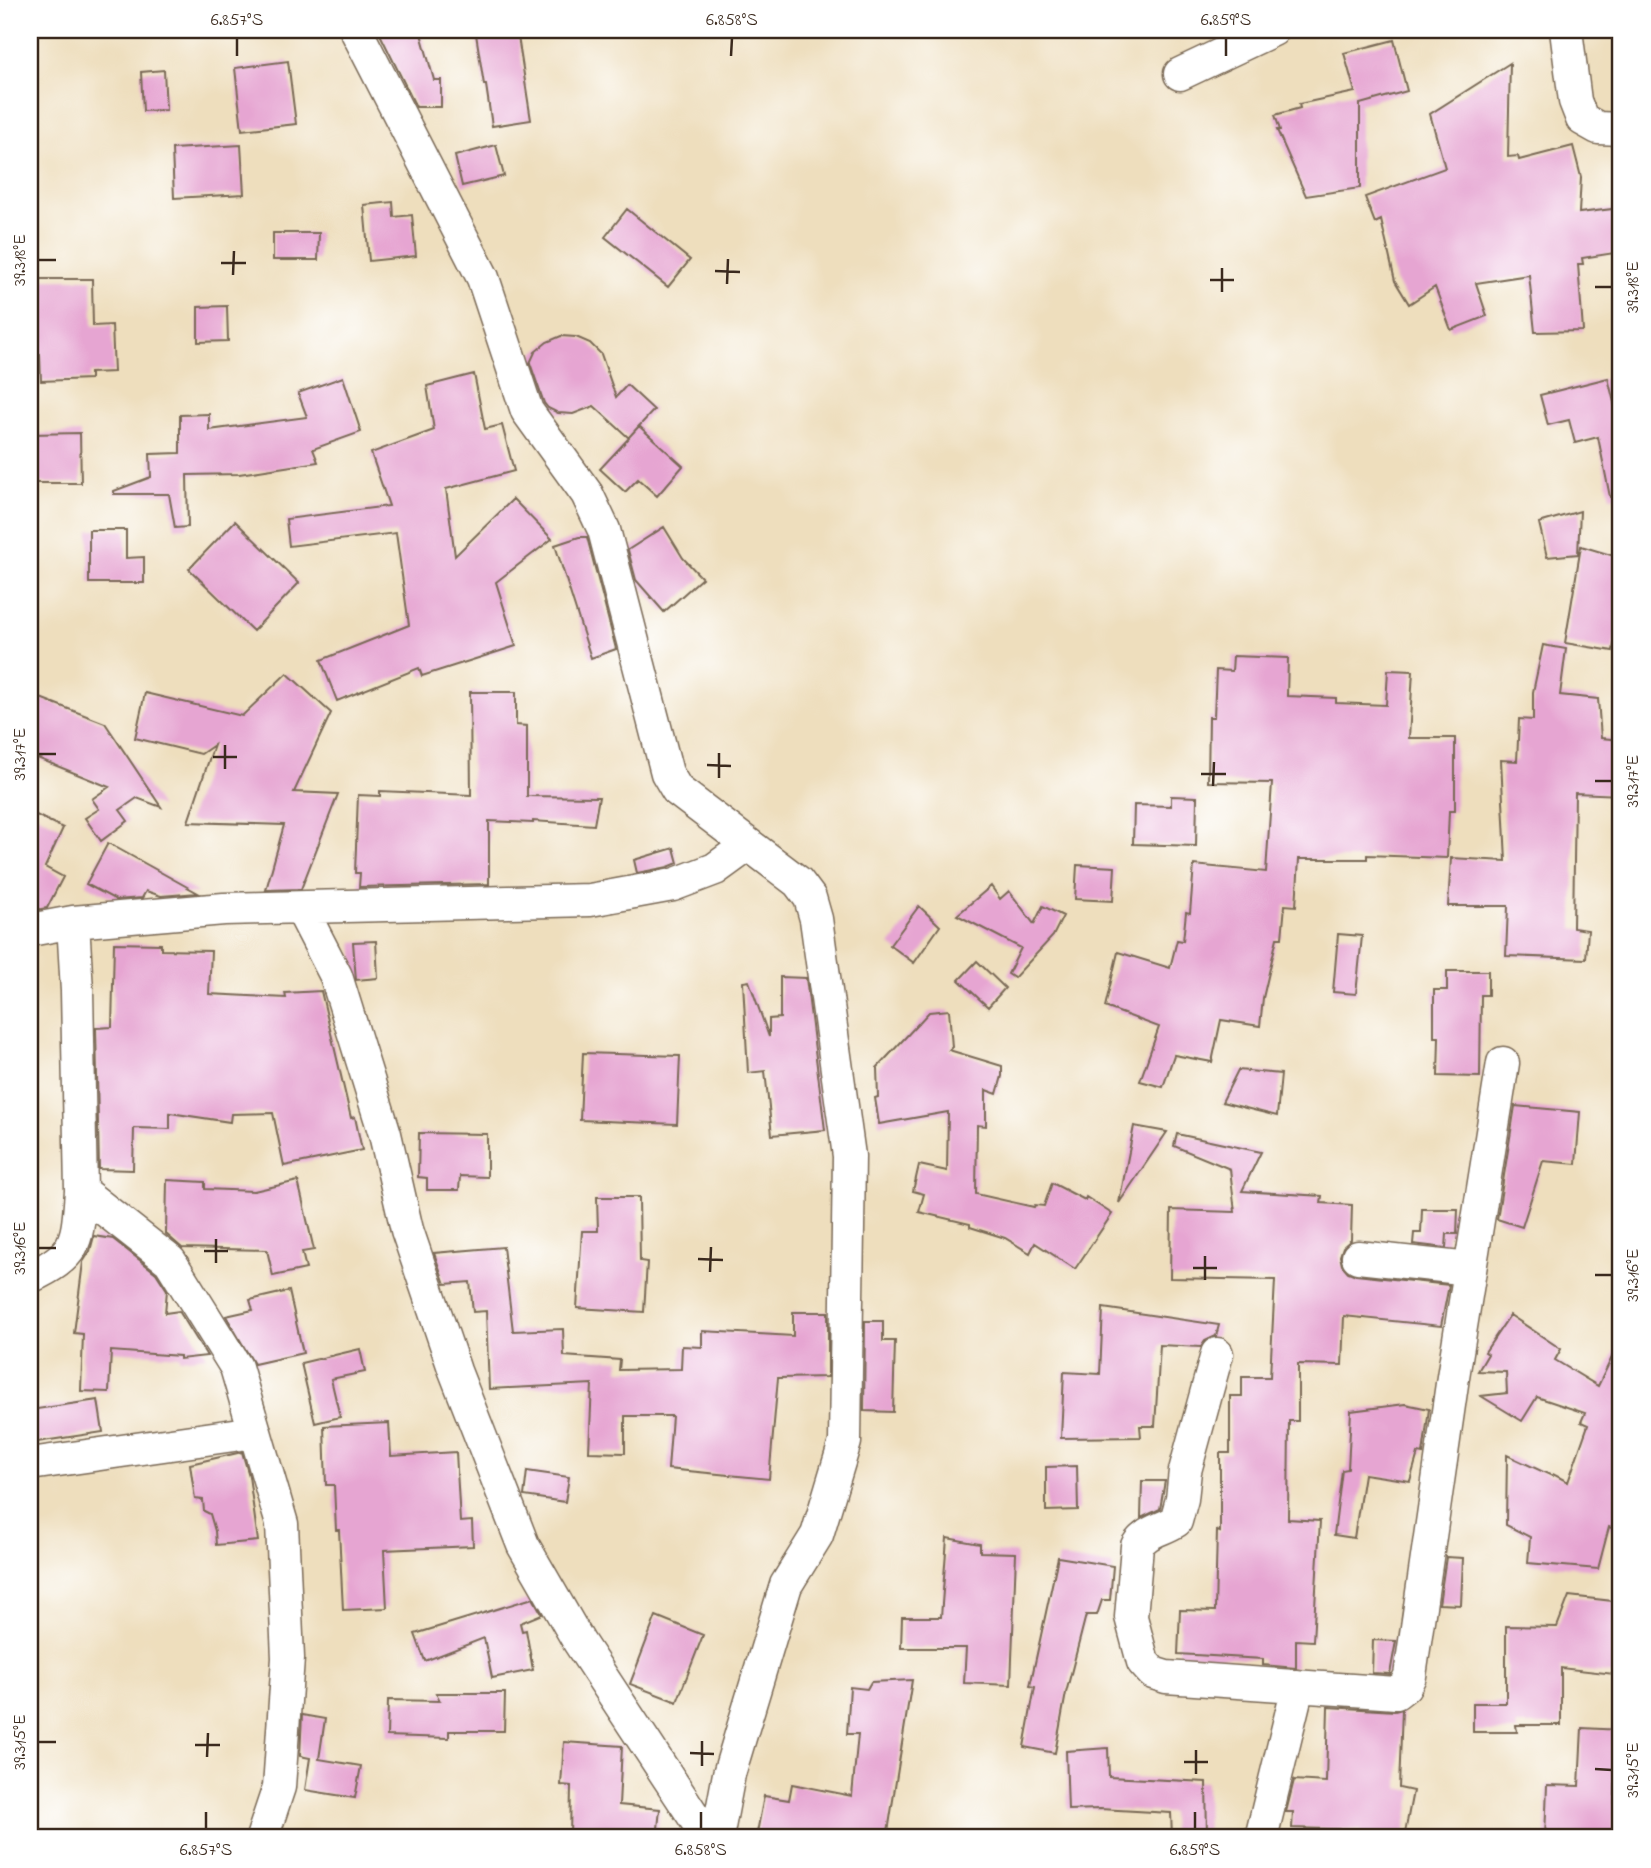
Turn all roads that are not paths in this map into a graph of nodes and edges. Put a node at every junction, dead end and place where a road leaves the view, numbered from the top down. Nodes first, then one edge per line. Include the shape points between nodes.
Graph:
1 (356, 30) edge
2 (1273, 30) edge
3 (1566, 30) edge
4 (1180, 74) dead end
5 (1621, 129) edge
6 (748, 845) junction
7 (301, 908) junction
8 (73, 922) junction
9 (30, 930) edge
10 (1503, 1063) dead end
11 (81, 1191) junction
12 (1358, 1257) dead end
13 (1470, 1269) junction
14 (30, 1277) edge
15 (1217, 1354) dead end
16 (255, 1432) junction
17 (30, 1464) edge
18 (1298, 1686) junction
19 (262, 1838) edge
20 (708, 1838) edge
21 (717, 1838) edge
22 (1261, 1838) edge

1 - 6 street via 483,278 527,411 587,494 604,530 667,773 677,790
2 - 4 street
3 - 5 street via 1575,100 1582,119 1598,128
6 - 7 street via 715,869 673,885 590,900
6 - 21 street via 798,882 810,898 816,919 849,1156 845,1442 817,1535 786,1585 729,1774
7 - 8 street via 224,909
7 - 20 street via 336,976 385,1134 407,1230 455,1371 523,1545 579,1642
8 - 9 street
8 - 11 street
10 - 13 street
11 - 14 street via 75,1242 50,1268
11 - 16 street via 170,1261 236,1367
12 - 13 street
13 - 18 street via 1410,1676 1396,1693
15 - 18 street via 1176,1521 1151,1532 1137,1546 1131,1617 1143,1662 1153,1672 1166,1677
16 - 17 street
16 - 19 street via 282,1524 288,1658 278,1787
18 - 22 street

